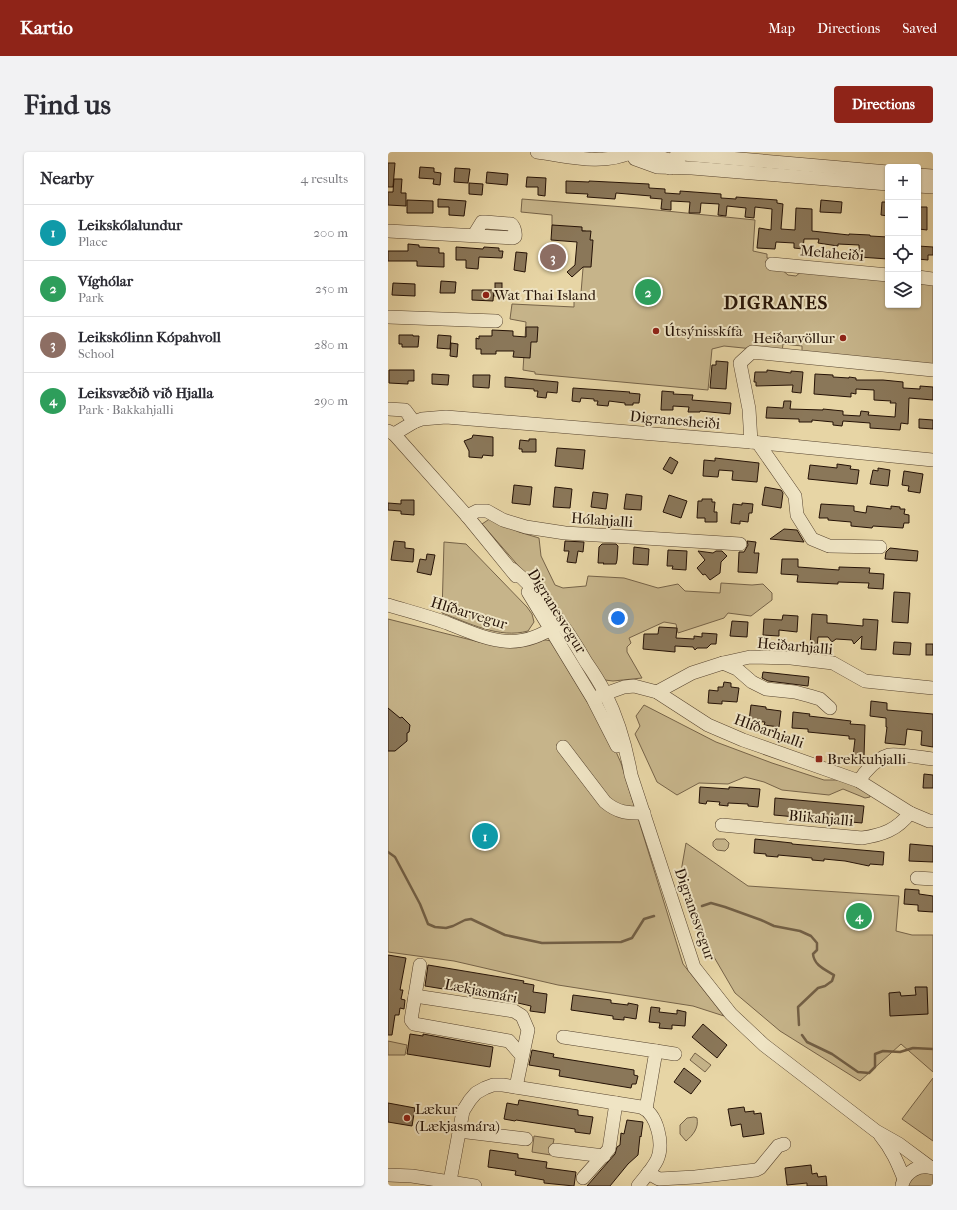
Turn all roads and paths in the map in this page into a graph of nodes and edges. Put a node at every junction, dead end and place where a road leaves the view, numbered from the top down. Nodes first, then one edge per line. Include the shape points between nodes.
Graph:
1 (537, 152) edge
2 (640, 154) edge
3 (670, 164) junction
4 (885, 172) edge
5 (921, 175) edge
6 (933, 176) edge
7 (885, 184) edge
8 (921, 186) edge
9 (933, 187) edge
10 (388, 231) edge
11 (473, 235) dead end
12 (772, 264) dead end
13 (885, 275) edge
14 (921, 277) edge
15 (933, 279) edge
16 (388, 317) edge
17 (496, 322) dead end
18 (933, 370) edge
19 (388, 409) edge
20 (414, 422) junction
21 (391, 432) edge
22 (755, 443) junction
23 (933, 460) edge
24 (467, 516) junction
25 (740, 544) dead end
26 (880, 548) dead end
27 (388, 605) edge
28 (556, 626) junction
29 (723, 663) junction
30 (933, 688) edge
31 (657, 692) junction
32 (599, 696) junction
33 (830, 708) dead end
34 (564, 747) dead end
35 (933, 759) edge
36 (859, 781) junction
37 (644, 813) junction
38 (910, 813) junction
39 (933, 821) edge
40 (722, 825) dead end
41 (917, 878) dead end
42 (933, 879) edge
43 (420, 965) dead end
44 (415, 996) junction
45 (563, 1037) dead end
46 (656, 1051) junction
47 (675, 1054) dead end
48 (522, 1056) junction
49 (516, 1087) junction
50 (616, 1103) junction
51 (646, 1109) junction
52 (459, 1131) junction
53 (876, 1131) junction
54 (526, 1139) dead end
55 (784, 1144) dead end
56 (555, 1150) dead end
57 (604, 1156) junction
58 (932, 1168) edge
59 (648, 1173) junction
60 (388, 1175) edge
61 (583, 1178) dead end
62 (450, 1181) junction
63 (695, 1182) edge
64 (902, 1182) edge
65 (475, 1186) edge
66 (638, 1186) edge

1 - 2 street via 616,162
2 - 3 street via 657,167
3 - 4 street via 676,156 684,154
3 - 7 street
5 - 6 street
8 - 9 street
10 - 11 street
12 - 13 street, Melaheiði
14 - 15 street
16 - 17 street
18 - 22 street via 752,352 740,362
19 - 20 street via 405,410
20 - 21 street, Digranesheiði
20 - 22 street, Digranesheiði via 446,417
21 - 24 street, Digranesvegur
22 - 23 street, Digranesheiði
22 - 26 street via 796,496 797,516 812,539 829,546
24 - 25 street, Hólahjalli via 477,511 487,511 503,520 526,527 565,533
24 - 28 street, Digranesvegur
27 - 28 street, Hlíðarvegur via 495,641 527,640
28 - 32 street, Digranesvegur
29 - 30 street, Heiðarhjalli via 750,657 791,658 833,663 865,681
29 - 31 street, Heiðarhjalli via 692,673
29 - 33 street via 737,669 752,682 766,689 810,696 820,699
31 - 32 street, Hlíðarhjalli via 634,686
31 - 36 street, Hlíðarhjalli via 708,725
32 - 37 street, Digranesvegur
34 - 37 street via 612,808 626,813
35 - 36 street via 890,755 876,762
36 - 38 street, Hlíðarhjalli
37 - 53 street, Digranesvegur via 694,967 731,1014 764,1045
38 - 39 street, Hlíðarhjalli
38 - 40 street, Blikahjalli via 898,826 880,835 862,838
41 - 42 street
43 - 44 street
44 - 48 street via 411,1020 414,1024 509,1041
44 - 48 street, Lækjasmári via 514,1011 522,1016 528,1030
45 - 46 street
46 - 47 street
46 - 51 street
48 - 49 street, Lækjasmári
49 - 50 street
49 - 52 street via 493,1085 476,1093 463,1111
50 - 51 street
50 - 57 street via 610,1149
51 - 59 street via 656,1122 660,1143 657,1159
52 - 54 street
52 - 62 street
53 - 58 street, Digranesvegur
53 - 64 street, Digranesvegur via 891,1148 897,1160
55 - 63 street via 778,1146 756,1170
56 - 57 street
57 - 61 street
58 - 64 street via 922,1167 913,1170
59 - 63 street via 659,1179
59 - 66 street
60 - 62 street
62 - 65 street

